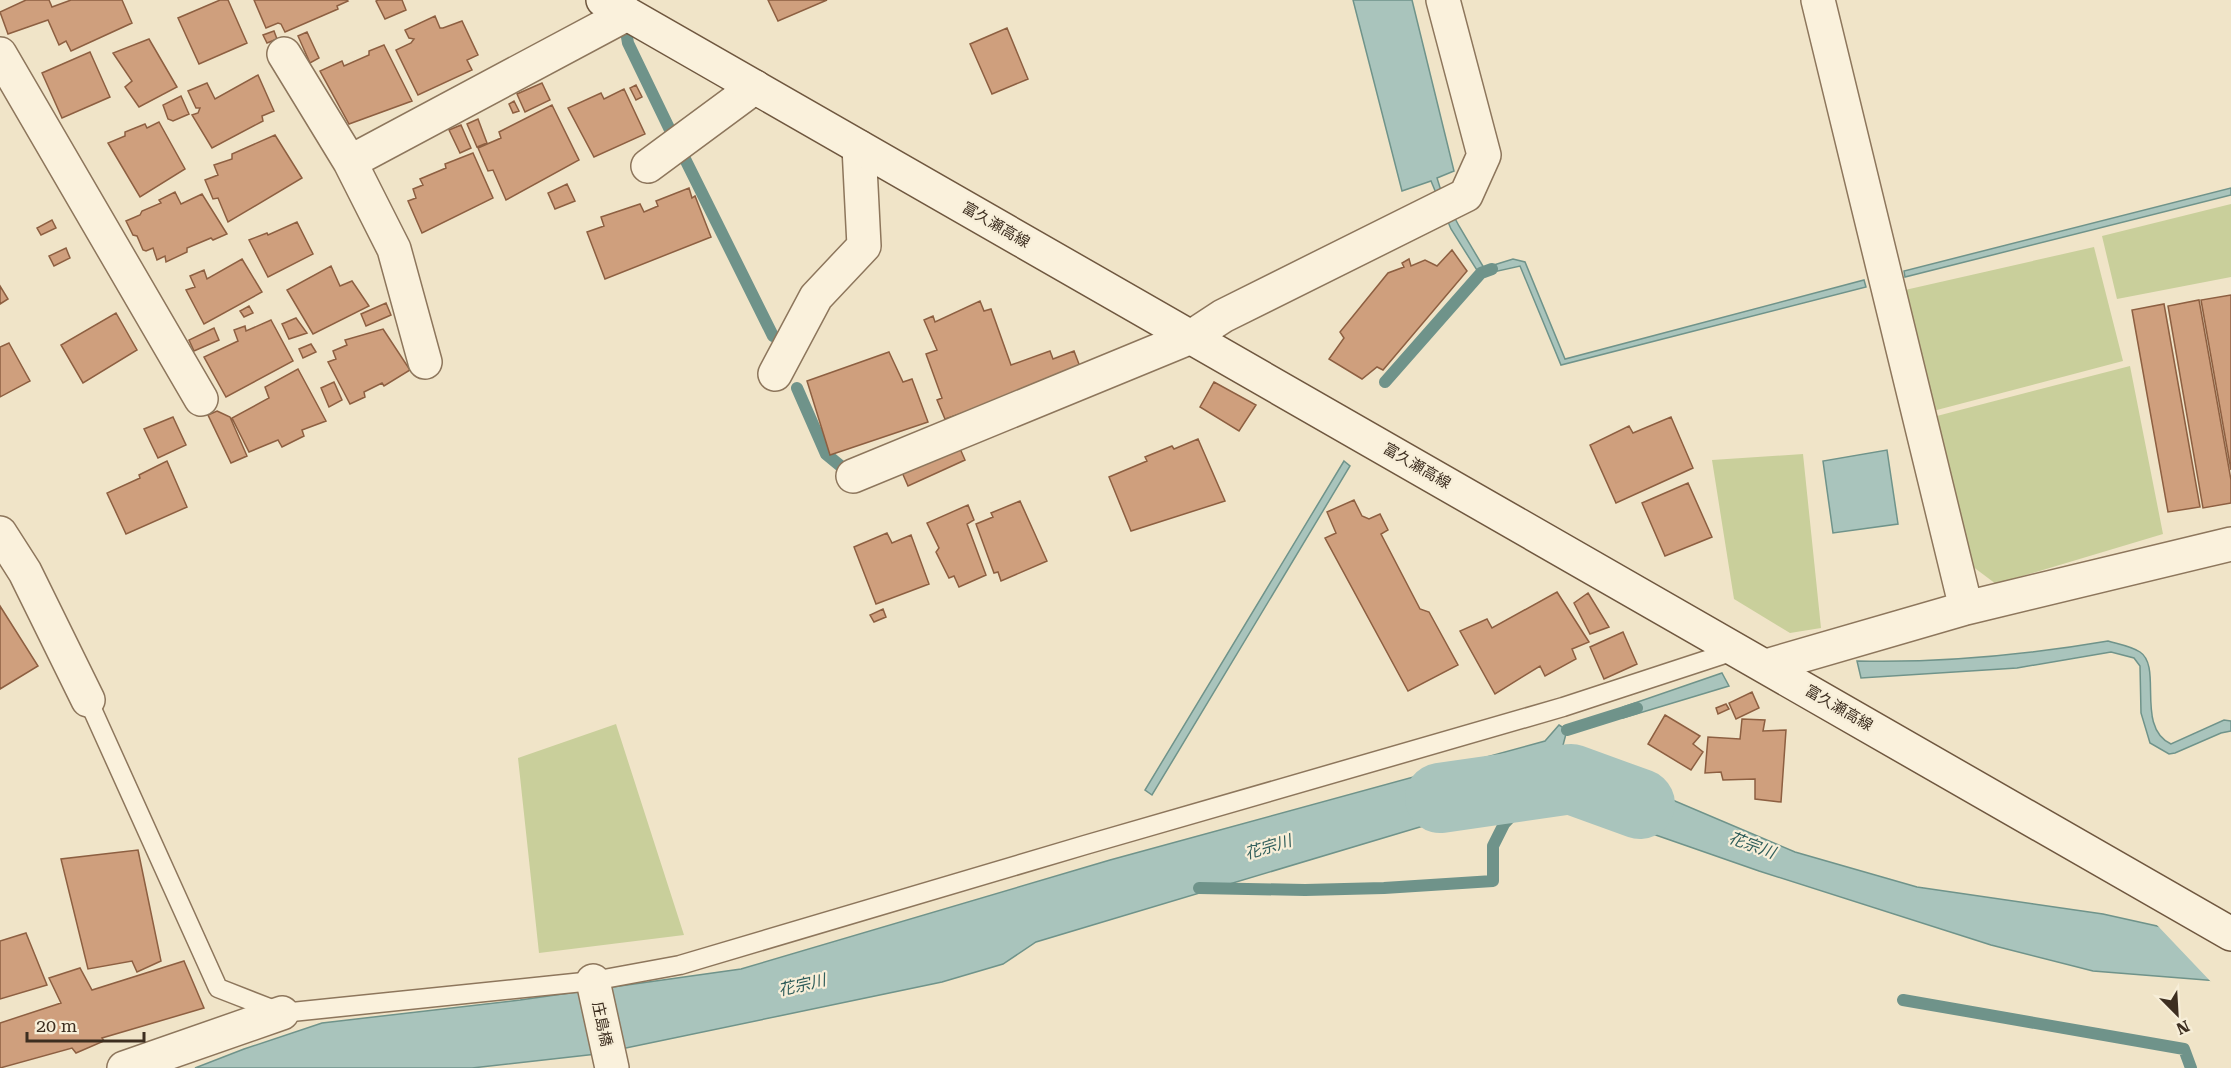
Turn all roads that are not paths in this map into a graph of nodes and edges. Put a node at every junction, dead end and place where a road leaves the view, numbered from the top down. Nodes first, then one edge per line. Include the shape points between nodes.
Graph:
1 (1443, 0) edge
2 (1818, 0) edge
3 (615, 7) edge
4 (0, 54) edge
5 (284, 54) dead end
6 (754, 87) junction
7 (859, 147) junction
8 (350, 162) junction
9 (648, 166) dead end
10 (1191, 337) junction
11 (424, 362) dead end
12 (775, 375) dead end
13 (201, 399) dead end
14 (853, 476) dead end
15 (0, 533) edge
16 (2231, 544) edge
17 (1966, 608) junction
18 (1737, 650) junction
19 (1766, 666) junction
20 (88, 700) joint
21 (2222, 928) edge
22 (592, 981) junction
23 (282, 1013) junction
24 (124, 1068) edge
25 (612, 1068) edge

1 - 10 street via 1484,155 1466,195 1223,316
2 - 17 street
3 - 6 street, 富久瀬高線
3 - 8 street
4 - 13 street
5 - 8 street
6 - 7 street, 富久瀬高線
6 - 9 street
7 - 10 street, 富久瀬高線
7 - 12 street via 864,246 816,297
8 - 11 street via 394,249
10 - 14 street
10 - 18 street, 富久瀬高線
15 - 20 street via 25,572
16 - 17 street
17 - 19 street
18 - 19 street, 富久瀬高線
18 - 22 lane via 1563,708 680,965
19 - 21 street, 富久瀬高線
20 - 23 lane via 218,988
22 - 23 lane
22 - 25 street, 庄島橋
23 - 24 street

